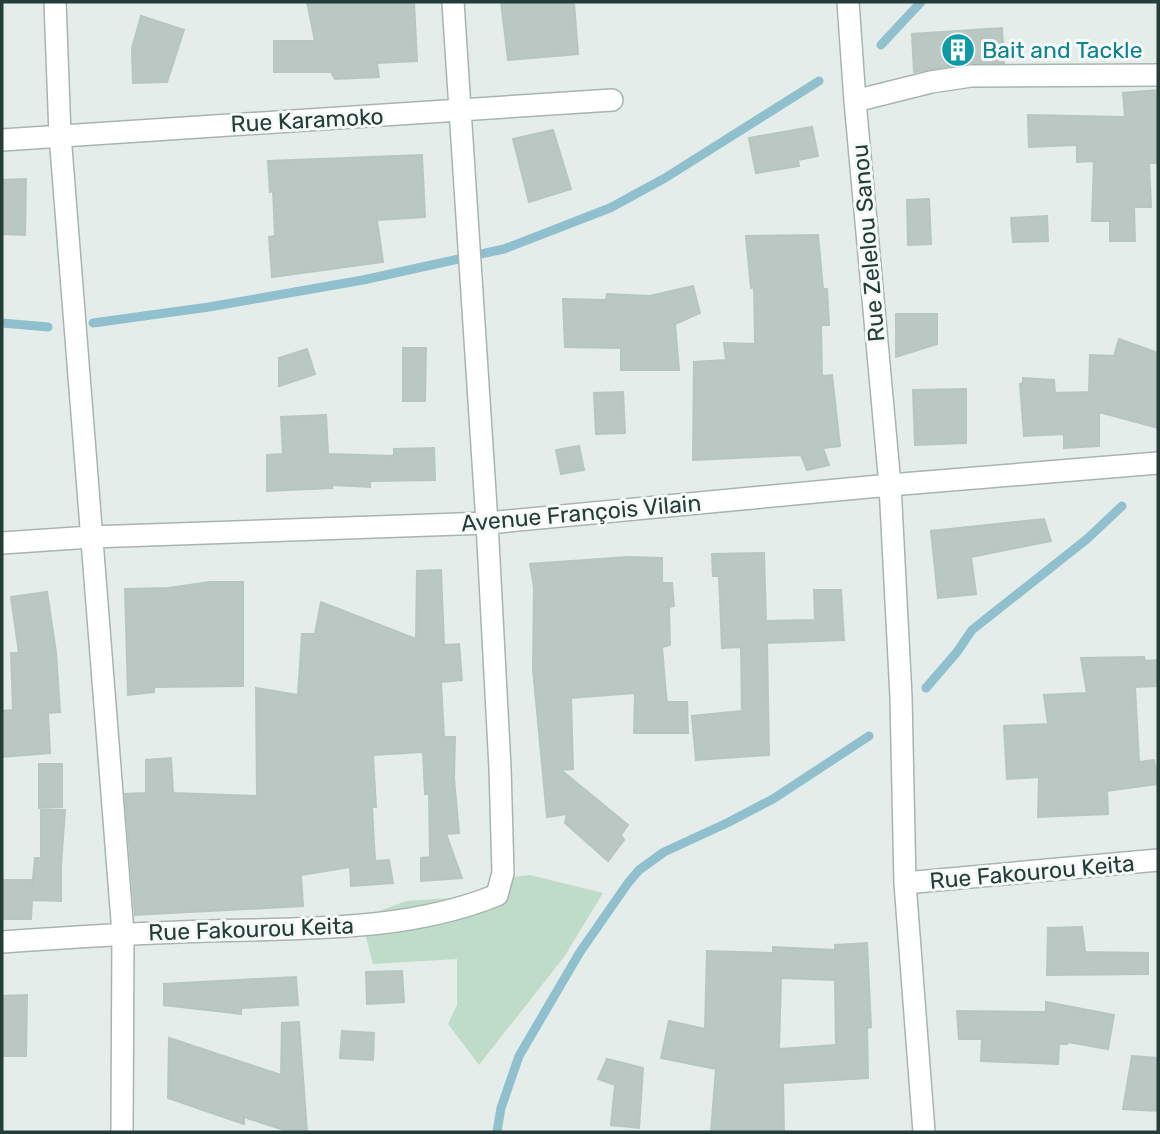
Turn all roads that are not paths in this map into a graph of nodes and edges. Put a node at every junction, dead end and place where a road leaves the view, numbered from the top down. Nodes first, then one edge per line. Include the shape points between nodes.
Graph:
1 (55, 2) edge
2 (453, 2) edge
3 (848, 2) edge
4 (1158, 75) edge
5 (611, 100) dead end
6 (855, 101) junction
7 (460, 111) junction
8 (60, 135) junction
9 (2, 140) edge
10 (1158, 463) edge
11 (890, 485) junction
12 (487, 523) junction
13 (91, 537) junction
14 (2, 543) edge
15 (1158, 860) edge
16 (905, 883) junction
17 (123, 933) junction
18 (2, 942) edge
19 (122, 1132) edge
20 (924, 1132) edge

1 - 8 street
2 - 7 street
3 - 6 street, Rue Zelelou Sanou
4 - 6 street via 971,76
5 - 7 street, Rue Karamoko
6 - 11 street, Rue Zelelou Sanou
7 - 8 street, Rue Karamoko
7 - 12 street
8 - 9 street, Rue Karamoko
8 - 13 street
10 - 11 street, Avenue François Vilain
11 - 12 street, Avenue François Vilain
11 - 16 street, Rue Zelelou Sanou
12 - 13 street, Avenue François Vilain
12 - 17 street, Rue Fakourou Keita via 503,844 503,873 496,895 473,904 355,926
13 - 14 street, Avenue François Vilain
13 - 17 street
15 - 16 street, Rue Fakourou Keita
16 - 20 street, Rue Zelelou Sanou
17 - 18 street, Rue Fakourou Keita
17 - 19 street

